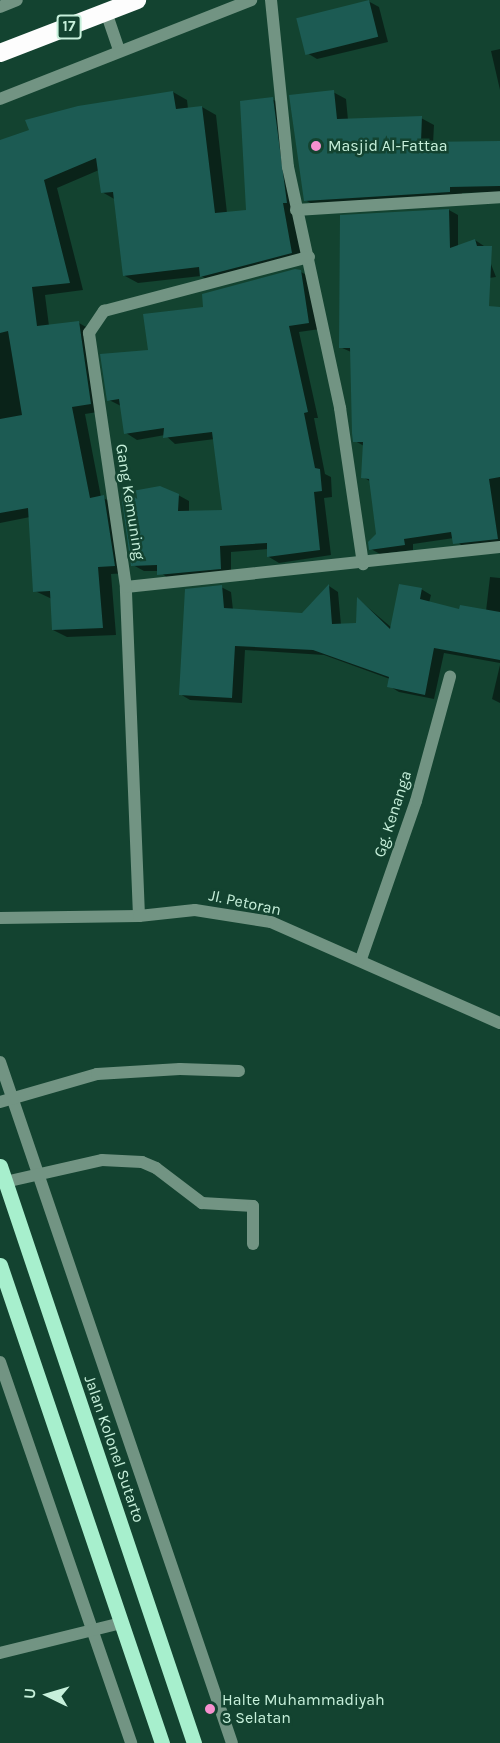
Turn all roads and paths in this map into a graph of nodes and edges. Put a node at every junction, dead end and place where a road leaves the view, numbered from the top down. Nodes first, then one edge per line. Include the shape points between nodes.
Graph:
1 (16, 0) edge
2 (137, 0) edge
3 (251, 0) edge
4 (271, 0) edge
5 (0, 7) edge
6 (106, 12) junction
7 (119, 51) junction
8 (0, 53) edge
9 (0, 99) edge
10 (500, 197) edge
11 (296, 210) junction
12 (309, 257) junction
13 (500, 547) edge
14 (363, 564) junction
15 (126, 587) junction
16 (450, 677) dead end
17 (139, 916) junction
18 (0, 918) edge
19 (361, 959) junction
20 (500, 1023) edge
21 (0, 1062) edge
22 (239, 1071) dead end
23 (6, 1100) edge
24 (0, 1166) edge
25 (38, 1173) junction
26 (6, 1182) junction
27 (253, 1244) dead end
28 (0, 1265) edge
29 (0, 1362) edge
30 (121, 1623) junction
31 (93, 1633) junction
32 (0, 1653) edge
33 (131, 1743) edge
34 (162, 1743) edge
35 (194, 1743) edge
36 (232, 1743) edge

1 - 5 street
2 - 6 highway, 17
3 - 7 street
4 - 11 street
6 - 7 street
6 - 8 highway, 17
7 - 9 street
10 - 11 street
11 - 12 street
12 - 14 street via 340,408
12 - 15 street, Gang Kemuning via 104,311 90,327 88,340
13 - 14 street
14 - 15 street
15 - 17 street, Gang Kemuning
16 - 19 street, Gg. Kenanga via 416,801
17 - 18 street, Jl. Petoran
17 - 19 street, Jl. Petoran via 195,910 271,922
19 - 20 street, Jl. Petoran
21 - 23 street
22 - 23 street via 180,1069 97,1074
23 - 25 street
24 - 26 main road, Jalan Kolonel Sutarto
25 - 26 street
25 - 27 street via 102,1160 142,1162 202,1203 252,1206
25 - 36 street
26 - 35 main road, Jalan Kolonel Sutarto
28 - 30 main road
29 - 31 street
30 - 31 street
30 - 34 main road
31 - 32 street
31 - 33 street

